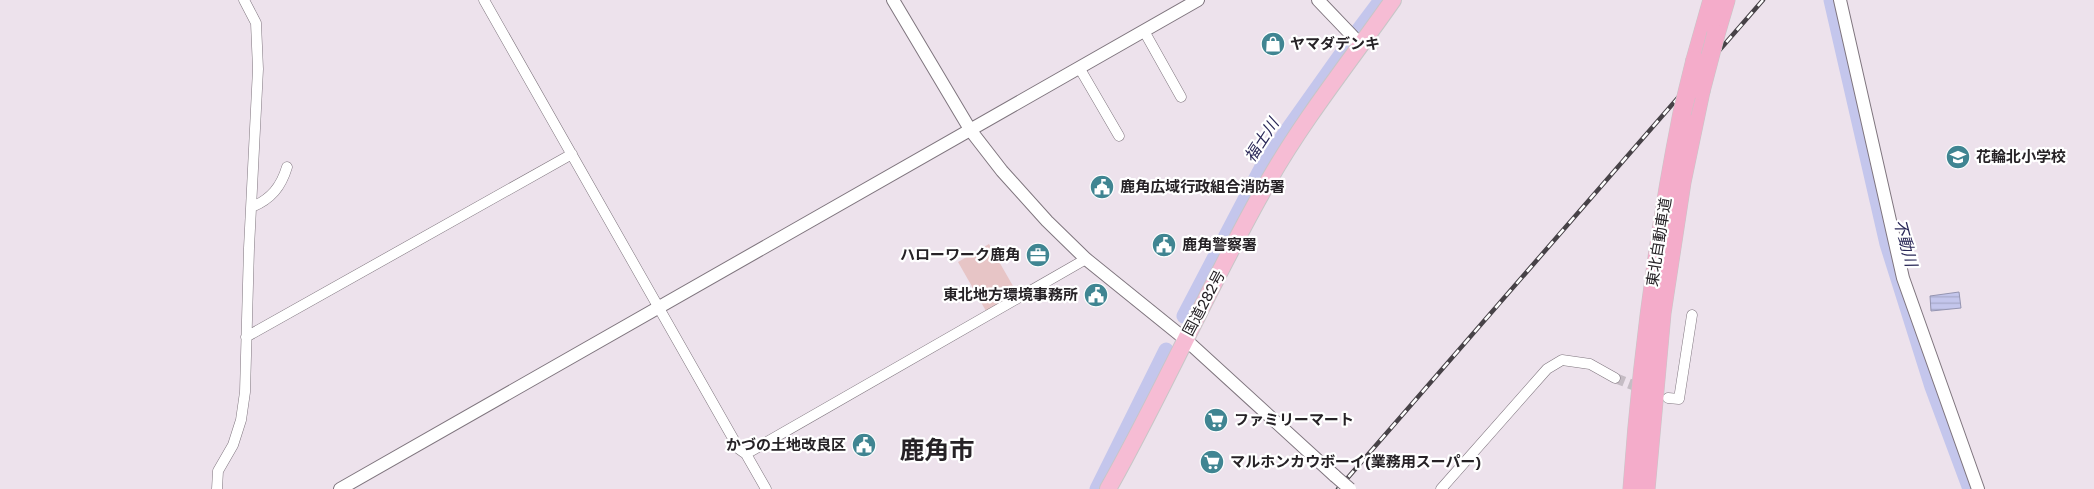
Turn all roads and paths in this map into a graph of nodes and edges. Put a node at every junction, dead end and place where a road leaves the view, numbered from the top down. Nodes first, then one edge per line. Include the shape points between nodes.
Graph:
1 (244, 0) edge
2 (484, 0) edge
3 (892, 0) edge
4 (1198, 0) edge
5 (1318, 0) edge
6 (1393, 0) edge
7 (1712, 0) edge
8 (1726, 0) edge
9 (1840, 0) edge
10 (1144, 31) junction
11 (1361, 45) junction
12 (1080, 68) junction
13 (1181, 97) dead end
14 (971, 131) junction
15 (1119, 136) dead end
16 (572, 154) junction
17 (287, 167) dead end
18 (252, 207) junction
19 (1086, 259) junction
20 (659, 308) junction
21 (1692, 315) dead end
22 (246, 338) junction
23 (1185, 339) junction
24 (1615, 378) tunnel mouth
25 (1668, 398) dead end
26 (746, 454) junction
27 (217, 489) edge
28 (340, 489) edge
29 (766, 489) edge
30 (1108, 489) edge
31 (1350, 489) edge
32 (1441, 489) edge
33 (1632, 489) edge
34 (1646, 489) edge
35 (1978, 489) edge

1 - 18 street via 256,23 258,69
2 - 16 street
3 - 14 street
4 - 10 street
5 - 11 street
6 - 11 highway, 国道282号
7 - 33 highway, 東北自動車道, bridge via 1682,113 1669,180 1648,311
8 - 34 highway, 東北自動車道, bridge via 1682,182 1663,304
9 - 35 street via 1903,278
10 - 12 street
10 - 13 street
11 - 23 highway, 国道282号 via 1302,127 1269,180
12 - 14 street
12 - 15 street
14 - 19 street via 1002,171
14 - 20 street
16 - 20 street
16 - 22 street
17 - 18 street via 278,188
18 - 22 street
19 - 23 street
19 - 26 street
20 - 26 street via 738,449
20 - 28 street
21 - 25 street via 1679,399
22 - 27 street via 241,420 233,445 218,471
23 - 30 highway, 国道282号
23 - 31 street, bridge
24 - 32 street via 1590,364 1562,360 1547,369
26 - 29 street

